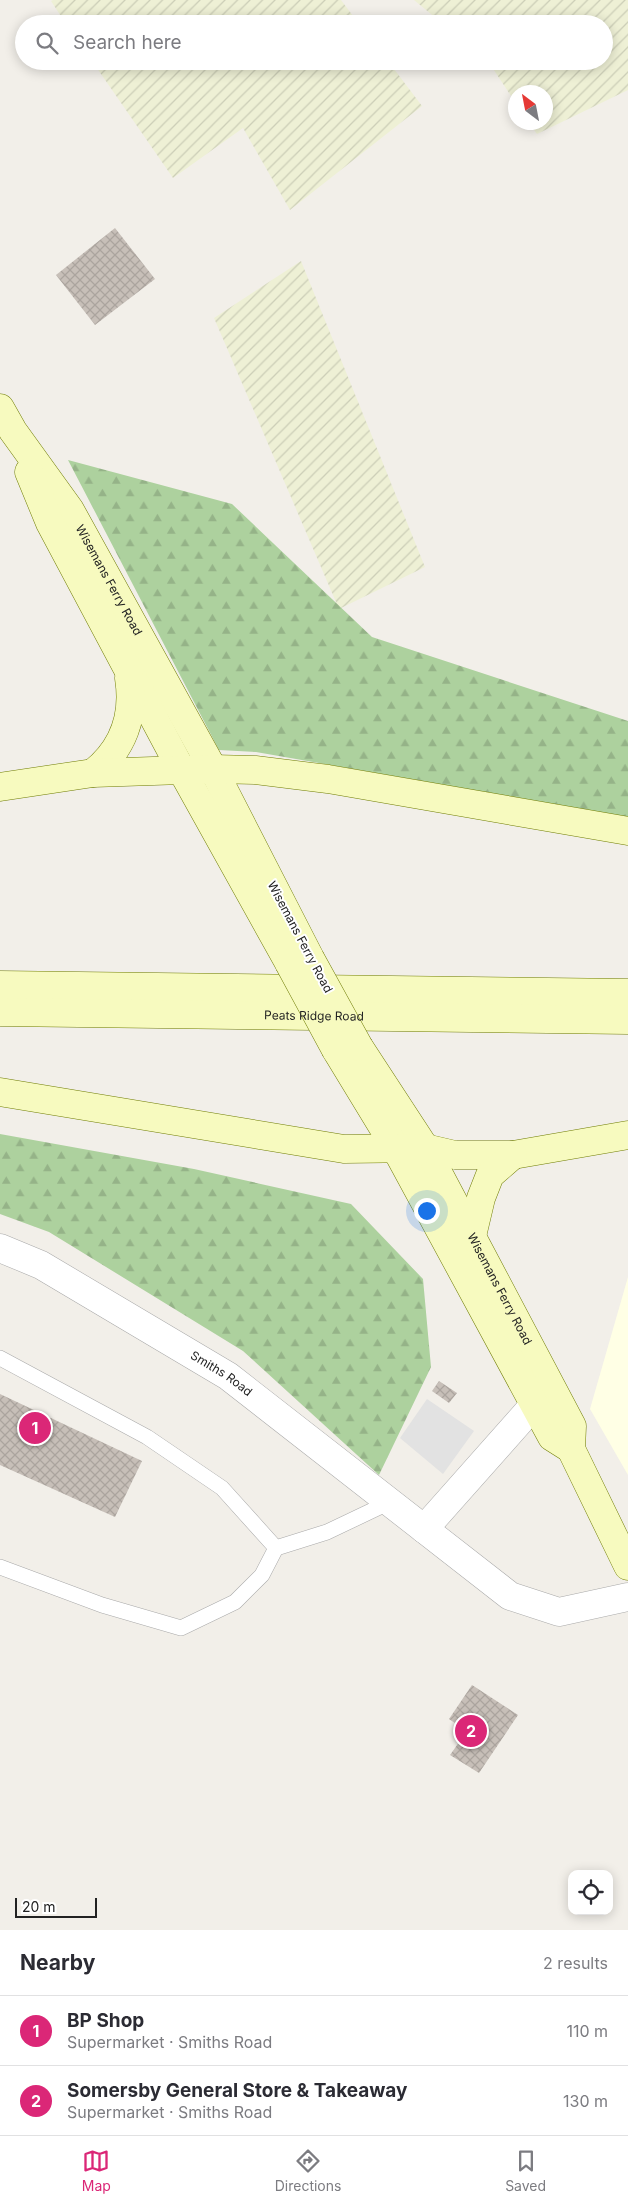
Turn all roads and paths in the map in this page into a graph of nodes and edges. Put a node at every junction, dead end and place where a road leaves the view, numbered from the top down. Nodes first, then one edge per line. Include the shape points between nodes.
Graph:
1 (0, 408) edge
2 (13, 431) junction
3 (127, 669) junction
4 (213, 768) junction
5 (181, 769) junction
6 (92, 773) junction
7 (0, 787) edge
8 (628, 831) edge
9 (299, 960) junction
10 (0, 986) edge
11 (628, 993) edge
12 (0, 1012) edge
13 (628, 1020) edge
14 (348, 1049) junction
15 (0, 1092) edge
16 (628, 1135) edge
17 (394, 1147) junction
18 (424, 1148) junction
19 (513, 1155) junction
20 (472, 1236) junction
21 (0, 1248) edge
22 (0, 1358) edge
23 (534, 1405) junction
24 (571, 1449) junction
25 (390, 1502) junction
26 (424, 1529) junction
27 (276, 1548) junction
28 (0, 1566) edge
29 (628, 1566) edge
30 (628, 1597) edge

1 - 2 main road, Wisemans Ferry Road
2 - 3 main road, Wisemans Ferry Road via 50,522
2 - 4 main road, Wisemans Ferry Road via 70,510
3 - 5 main road, Wisemans Ferry Road
3 - 6 main road via 131,705 129,719 116,750
4 - 5 main road
4 - 8 main road via 328,779
4 - 9 main road, Wisemans Ferry Road
5 - 6 main road
5 - 9 main road, Wisemans Ferry Road
6 - 7 main road
9 - 14 main road, Wisemans Ferry Road, bridge
10 - 11 main road
12 - 13 main road, Peats Ridge Road
14 - 17 main road, Wisemans Ferry Road
14 - 18 main road, Wisemans Ferry Road
15 - 17 main road via 344,1149
16 - 19 main road
17 - 18 main road
17 - 23 main road, Wisemans Ferry Road
18 - 19 main road via 455,1155
18 - 20 main road, Wisemans Ferry Road
19 - 20 main road via 490,1175 480,1198
20 - 24 main road, Wisemans Ferry Road via 572,1426
21 - 25 street, Smiths Road via 41,1265 228,1376
22 - 27 lane via 147,1437 222,1488
23 - 24 main road, Wisemans Ferry Road via 552,1437
23 - 26 street
24 - 29 main road, Wisemans Ferry Road
25 - 26 street, Smiths Road
25 - 27 lane via 327,1532
26 - 30 street, Smiths Road via 510,1596 559,1612
27 - 28 lane via 262,1575 235,1602 180,1628 102,1605

